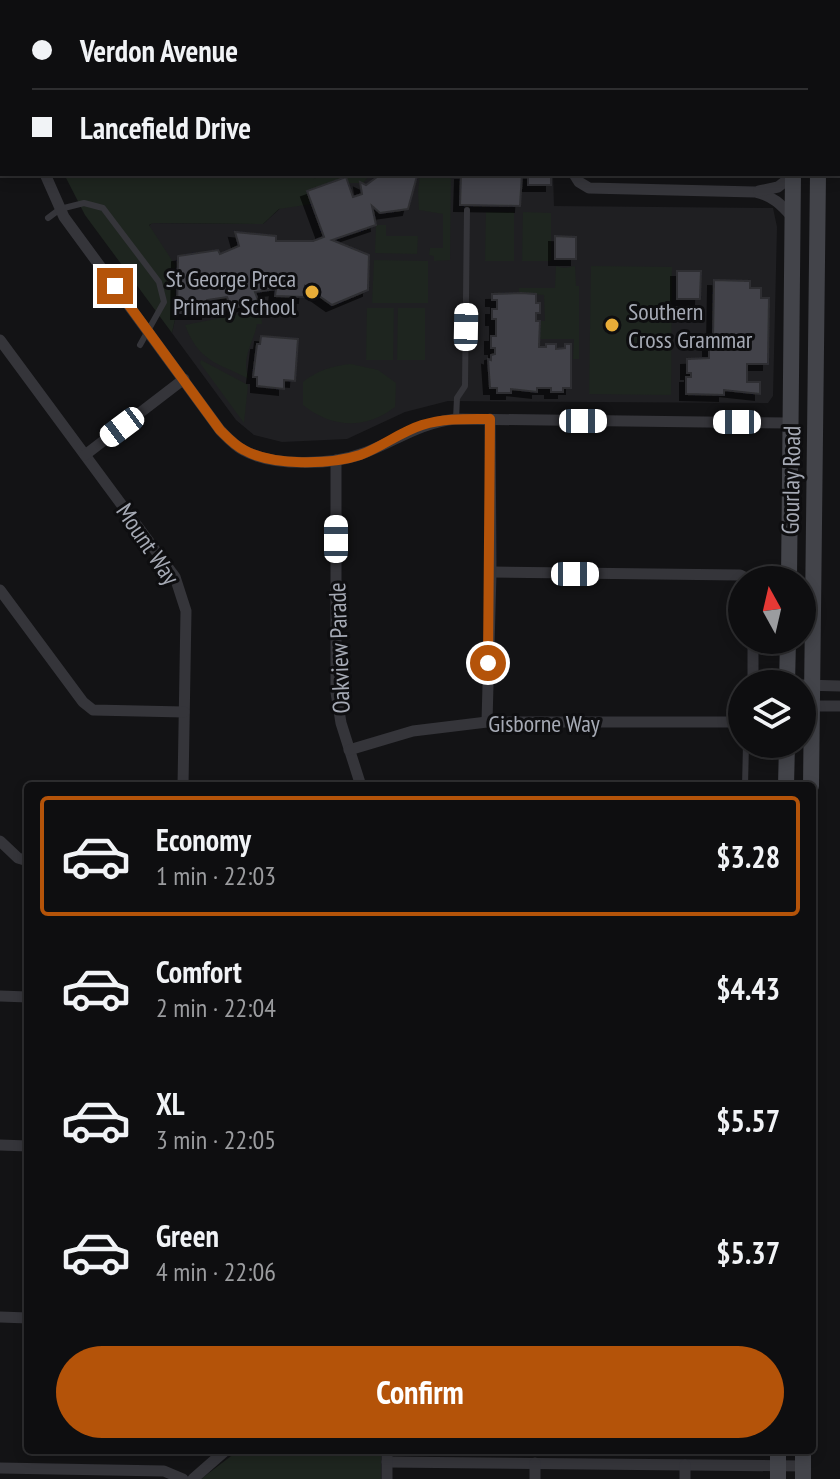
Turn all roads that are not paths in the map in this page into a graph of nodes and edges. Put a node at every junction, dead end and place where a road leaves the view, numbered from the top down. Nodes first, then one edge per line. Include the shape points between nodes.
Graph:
1 (46, 176) edge
2 (575, 176) edge
3 (791, 176) edge
4 (793, 176) edge
5 (818, 176) edge
6 (755, 192) junction
7 (60, 209) junction
8 (467, 210) dead end
9 (48, 218) dead end
10 (793, 218) junction
11 (149, 332) junction
12 (0, 340) edge
13 (140, 345) dead end
14 (184, 379) junction
15 (456, 419) junction
16 (490, 419) junction
17 (791, 423) junction
18 (816, 423) junction
19 (85, 455) junction
20 (336, 460) junction
21 (789, 566) edge
22 (491, 572) junction
23 (728, 575) edge
24 (0, 590) edge
25 (808, 670) edge
26 (816, 685) edge
27 (840, 686) edge
28 (816, 706) edge
29 (840, 706) edge
30 (184, 712) junction
31 (487, 722) junction
32 (728, 722) edge
33 (349, 750) junction
34 (746, 758) edge
35 (787, 758) edge
36 (810, 758) edge
37 (183, 782) edge
38 (360, 782) edge
39 (745, 782) edge
40 (786, 782) edge
41 (811, 782) edge
42 (0, 841) edge
43 (24, 860) edge
44 (0, 996) edge
45 (24, 997) edge
46 (0, 1145) edge
47 (24, 1146) edge
48 (0, 1317) edge
49 (24, 1318) edge
50 (221, 1454) edge
51 (593, 1454) edge
52 (387, 1456) edge
53 (535, 1463) junction
54 (593, 1465) junction
55 (682, 1465) junction
56 (778, 1465) edge
57 (803, 1465) edge
58 (0, 1468) edge
59 (183, 1479) edge
60 (193, 1479) edge
61 (387, 1479) edge
62 (535, 1479) edge
63 (678, 1479) edge
64 (685, 1479) edge

1 - 7 street
2 - 6 street via 589,188
3 - 6 street via 778,187
4 - 10 main road, Gourlay Road
5 - 18 main road, Gourlay Road
6 - 10 street via 769,195
7 - 9 lane
7 - 11 street
7 - 11 lane via 84,203 103,208 159,282 164,302
8 - 15 lane via 465,386 457,398
10 - 17 main road, Gourlay Road
11 - 13 lane
11 - 14 street
12 - 19 street, Mount Way
14 - 19 street
14 - 20 street via 220,430 244,450 277,461
15 - 16 street
15 - 20 street via 424,424
16 - 17 street
16 - 22 street
17 - 18 main road
17 - 21 main road, Gourlay Road
18 - 25 main road, Gourlay Road
19 - 30 street, Mount Way via 175,577 186,611
20 - 33 street, Oakview Parade via 336,692
22 - 23 street
22 - 31 street
24 - 30 street via 93,710
26 - 27 street
28 - 29 street
30 - 37 street, Mount Way
31 - 32 street, Gisborne Way
31 - 33 street, Gisborne Way via 413,731
33 - 38 street, Oakview Parade
34 - 39 lane
35 - 40 main road
36 - 41 main road, Gourlay Road
42 - 43 street
44 - 45 street
46 - 47 street
48 - 49 street
50 - 60 street
51 - 54 street
52 - 53 street
52 - 61 street
53 - 54 street
53 - 62 street
54 - 55 street
55 - 56 street
55 - 63 street
55 - 64 street
56 - 57 street
58 - 59 street via 164,1471

